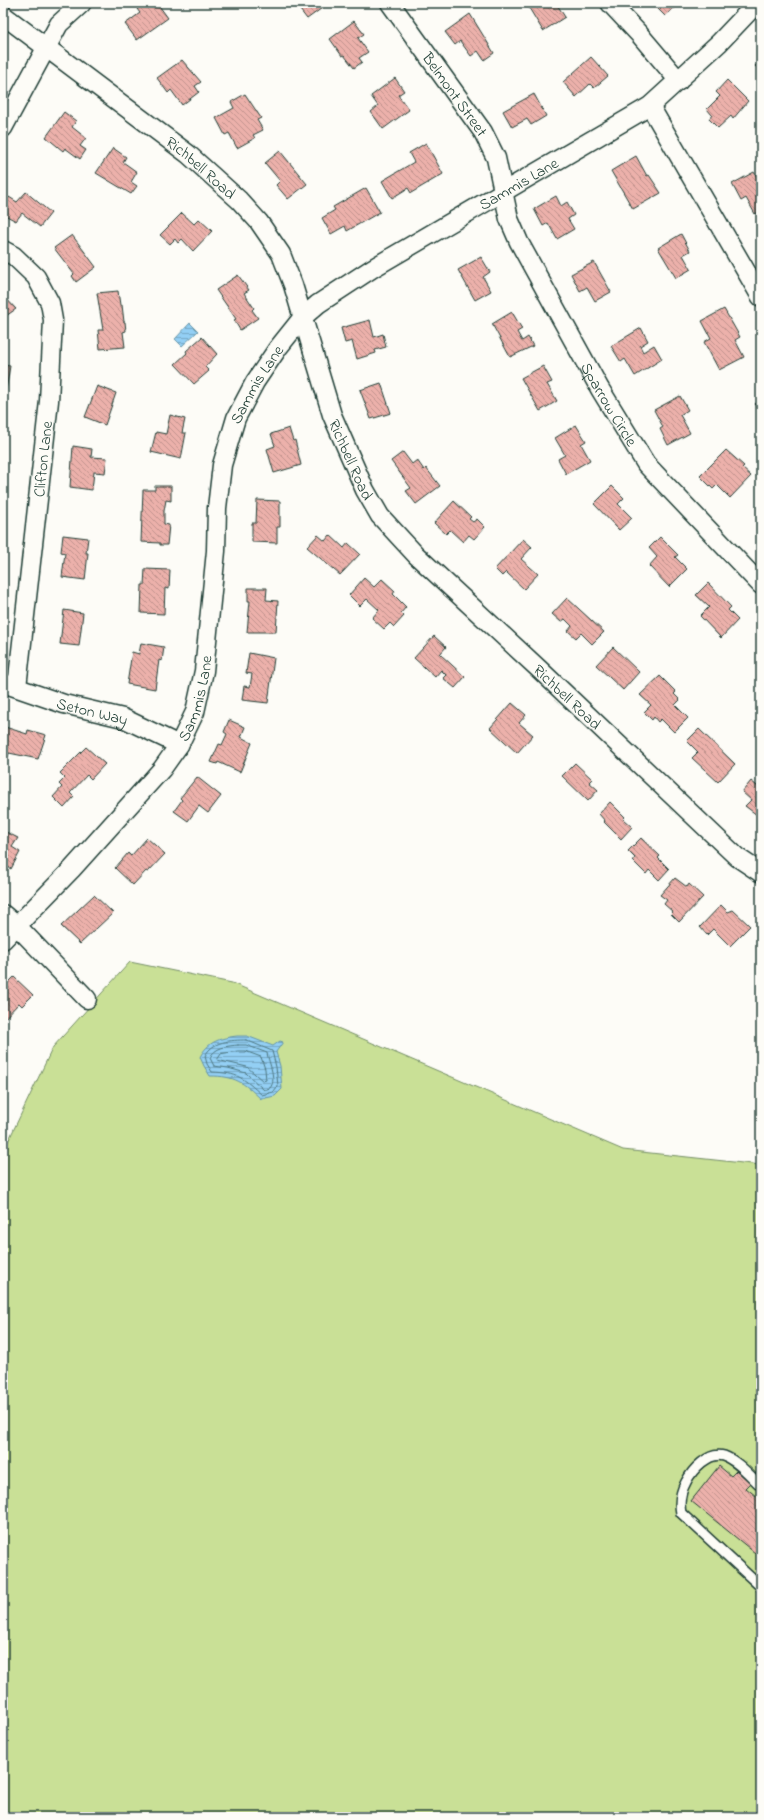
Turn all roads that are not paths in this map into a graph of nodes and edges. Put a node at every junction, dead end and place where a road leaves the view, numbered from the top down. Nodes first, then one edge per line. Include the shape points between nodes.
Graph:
1 (82, 3) edge
2 (390, 3) edge
3 (610, 3) edge
4 (757, 3) edge
5 (3, 15) edge
6 (47, 47) junction
7 (679, 81) junction
8 (650, 106) junction
9 (3, 128) edge
10 (504, 192) junction
11 (3, 250) edge
12 (761, 297) edge
13 (302, 318) junction
14 (761, 585) edge
15 (10, 685) edge
16 (179, 745) junction
17 (761, 873) edge
18 (3, 914) edge
19 (17, 926) junction
20 (3, 940) edge
21 (87, 999) dead end
22 (761, 1486) edge
23 (761, 1587) edge

1 - 6 street via 59,24
2 - 10 street, Belmont Street via 483,132 496,158
3 - 7 street
4 - 7 street, Sammis Lane
5 - 6 street, Richbell Road
6 - 9 street
6 - 13 street, Richbell Road via 188,154 239,200 259,222 281,254
7 - 8 street, Sammis Lane
8 - 10 street, Sammis Lane
8 - 12 street
10 - 13 street, Sammis Lane via 372,268 318,304
10 - 14 street, Sparrow Circle via 509,219 518,242 600,389 646,464
11 - 15 street, Clifton Lane via 14,256 36,277 50,303 53,320 48,401
13 - 16 street, Sammis Lane via 255,382 236,418 222,466 204,671 195,712
13 - 17 street, Richbell Road via 332,415 365,490 380,516 416,555 732,852
15 - 16 street, Seton Way via 64,704 123,718
16 - 19 street, Sammis Lane via 162,769
18 - 19 street
19 - 20 street, Sammis Lane
19 - 21 street
22 - 23 lane via 724,1456 712,1456 697,1467 685,1483 680,1503 681,1513

